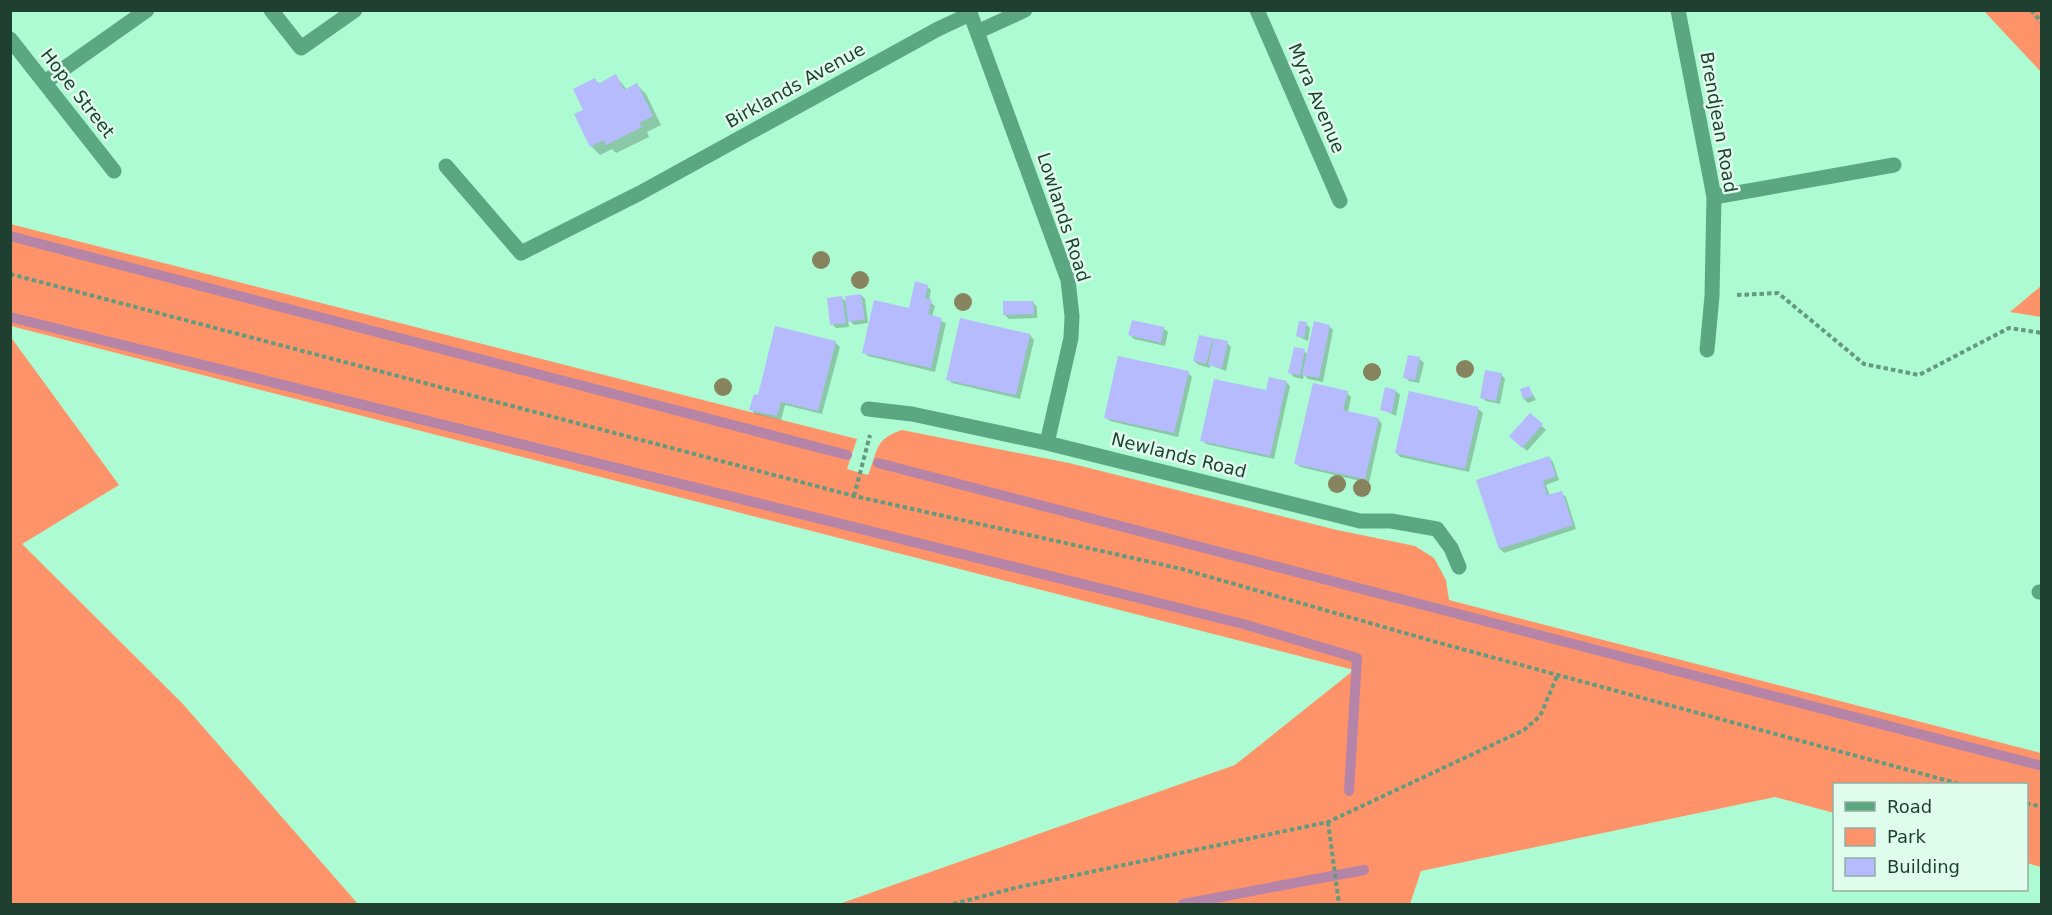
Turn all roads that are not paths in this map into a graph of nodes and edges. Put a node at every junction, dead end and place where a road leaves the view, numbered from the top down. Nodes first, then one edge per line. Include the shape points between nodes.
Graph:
1 (147, 10) edge
2 (271, 10) edge
3 (355, 10) edge
4 (1025, 10) edge
5 (1257, 10) edge
6 (1678, 10) edge
7 (969, 12) edge
8 (977, 32) junction
9 (10, 39) edge
10 (45, 82) junction
11 (446, 165) dead end
12 (1894, 165) dead end
13 (114, 171) dead end
14 (1714, 197) junction
15 (1340, 201) dead end
16 (1707, 350) dead end
17 (868, 409) road end
18 (1047, 443) junction
19 (1458, 567) dead end

1 - 10 street
2 - 3 street via 301,48
4 - 8 street
5 - 15 street, Myra Avenue
6 - 14 street, Brendjean Road
7 - 8 street, Lowlands Road
7 - 11 street, Birklands Avenue via 640,193 521,253
8 - 18 street, Lowlands Road via 1068,280 1071,338
9 - 10 street, Hope Street
10 - 13 street, Hope Street
12 - 14 street
14 - 16 street, Brendjean Road
17 - 18 street, Newlands Road via 912,414
18 - 19 street, Newlands Road via 1360,521 1391,521 1437,529 1451,548

